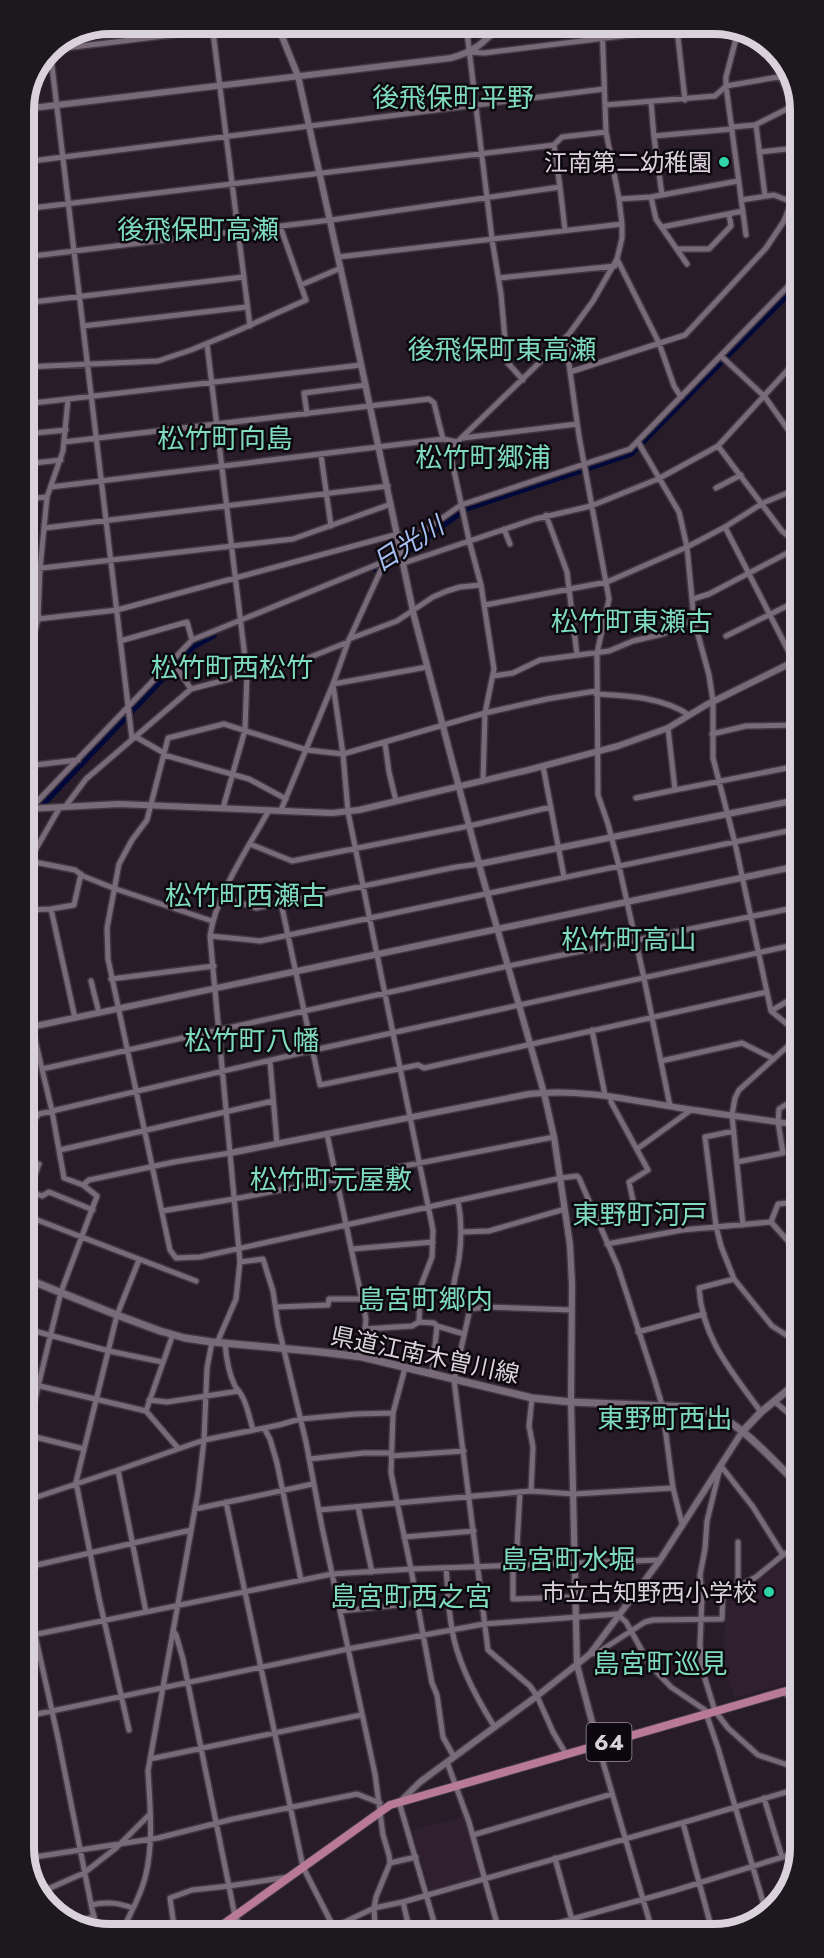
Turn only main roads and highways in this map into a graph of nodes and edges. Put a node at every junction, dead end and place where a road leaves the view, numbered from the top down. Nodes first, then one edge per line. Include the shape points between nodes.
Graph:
1 (34, 1282) edge
2 (790, 1388) edge
3 (742, 1432) junction
4 (790, 1477) edge
5 (790, 1690) edge
6 (225, 1923) edge

1 - 3 main road, 県道江南木曽川線 via 173,1334 218,1343 362,1357 532,1398 689,1407 722,1418
2 - 3 main road
3 - 4 main road, 県道江南木曽川線
5 - 6 main road, 64 via 380,1807

